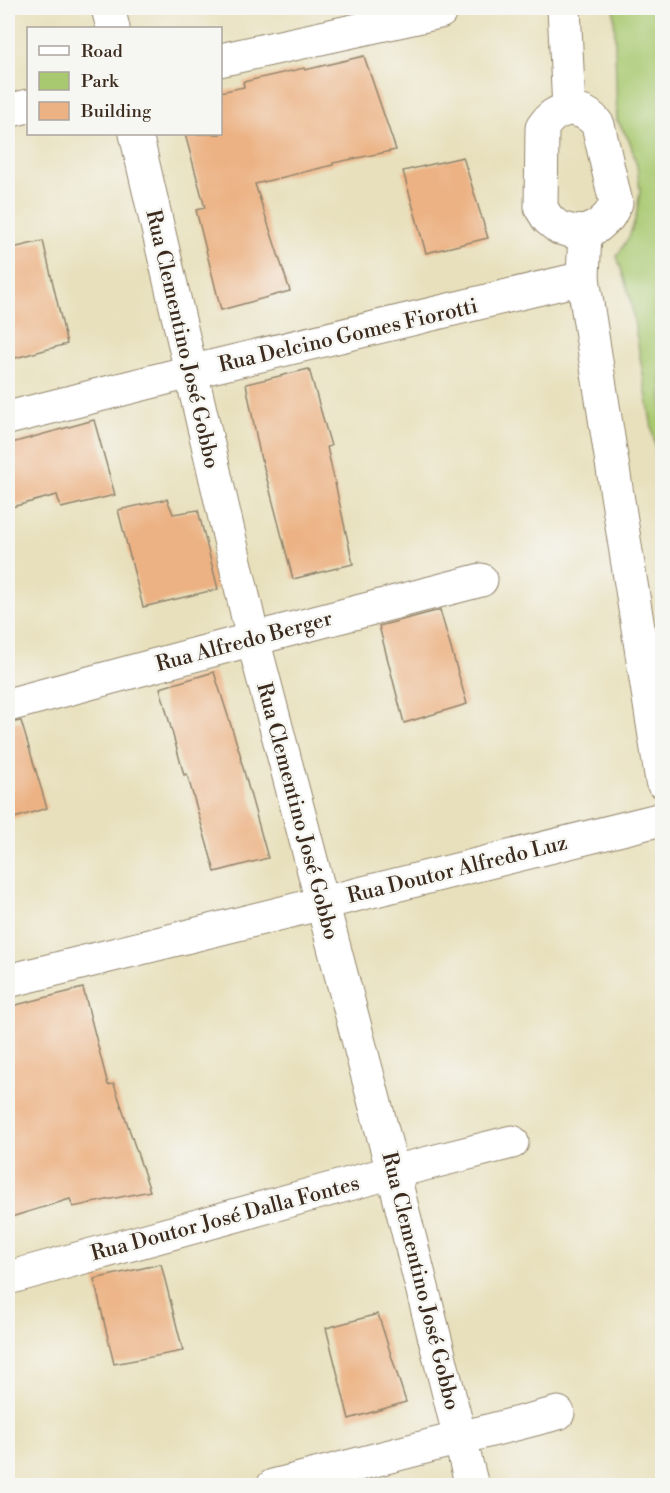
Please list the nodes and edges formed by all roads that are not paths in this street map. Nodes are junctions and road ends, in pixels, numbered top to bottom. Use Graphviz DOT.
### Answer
graph roads {
  1 [pos="108,8"];
  2 [pos="564,8"];
  3 [pos="440,12"];
  4 [pos="113,27"];
  5 [pos="222,60"];
  6 [pos="27,106"];
  7 [pos="570,109"];
  8 [pos="8,111"];
  9 [pos="136,135"];
  10 [pos="585,232"];
  11 [pos="583,278"];
  12 [pos="190,372"];
  13 [pos="8,418"];
  14 [pos="481,580"];
  15 [pos="253,639"];
  16 [pos="8,705"];
  17 [pos="663,781"];
  18 [pos="663,819"];
  19 [pos="323,903"];
  20 [pos="8,981"];
  21 [pos="512,1142"];
  22 [pos="393,1172"];
  23 [pos="8,1278"];
  24 [pos="558,1413"];
  25 [pos="460,1437"];
  26 [pos="273,1485"];
  27 [pos="472,1485"];
  1 -- 4 [label="street"];
  2 -- 7 [label="street"];
  3 -- 5 [label="street"];
  6 -- 8 [label="street"];
  7 -- 10 [label="street"];
  7 -- 10 [label="street"];
  9 -- 12 [label="street, Rua Clementino José Gobbo"];
  10 -- 11 [label="street"];
  11 -- 12 [label="street, Rua Delcino Gomes Fiorotti"];
  11 -- 17 [label="street"];
  12 -- 13 [label="street, Rua Delcino Gomes Fiorotti"];
  12 -- 15 [label="street, Rua Clementino José Gobbo"];
  14 -- 15 [label="street, Rua Alfredo Berger"];
  15 -- 16 [label="street, Rua Alfredo Berger"];
  15 -- 19 [label="street, Rua Clementino José Gobbo"];
  18 -- 19 [label="street, Rua Doutor Alfredo Luz"];
  19 -- 20 [label="street, Rua Doutor Alfredo Luz"];
  19 -- 22 [label="street, Rua Clementino José Gobbo"];
  21 -- 22 [label="street, Rua Doutor José Dalla Fontes"];
  22 -- 23 [label="street, Rua Doutor José Dalla Fontes"];
  22 -- 25 [label="street, Rua Clementino José Gobbo"];
  24 -- 25 [label="street"];
  25 -- 26 [label="street"];
  25 -- 27 [label="street, Rua Clementino José Gobbo"];
}
